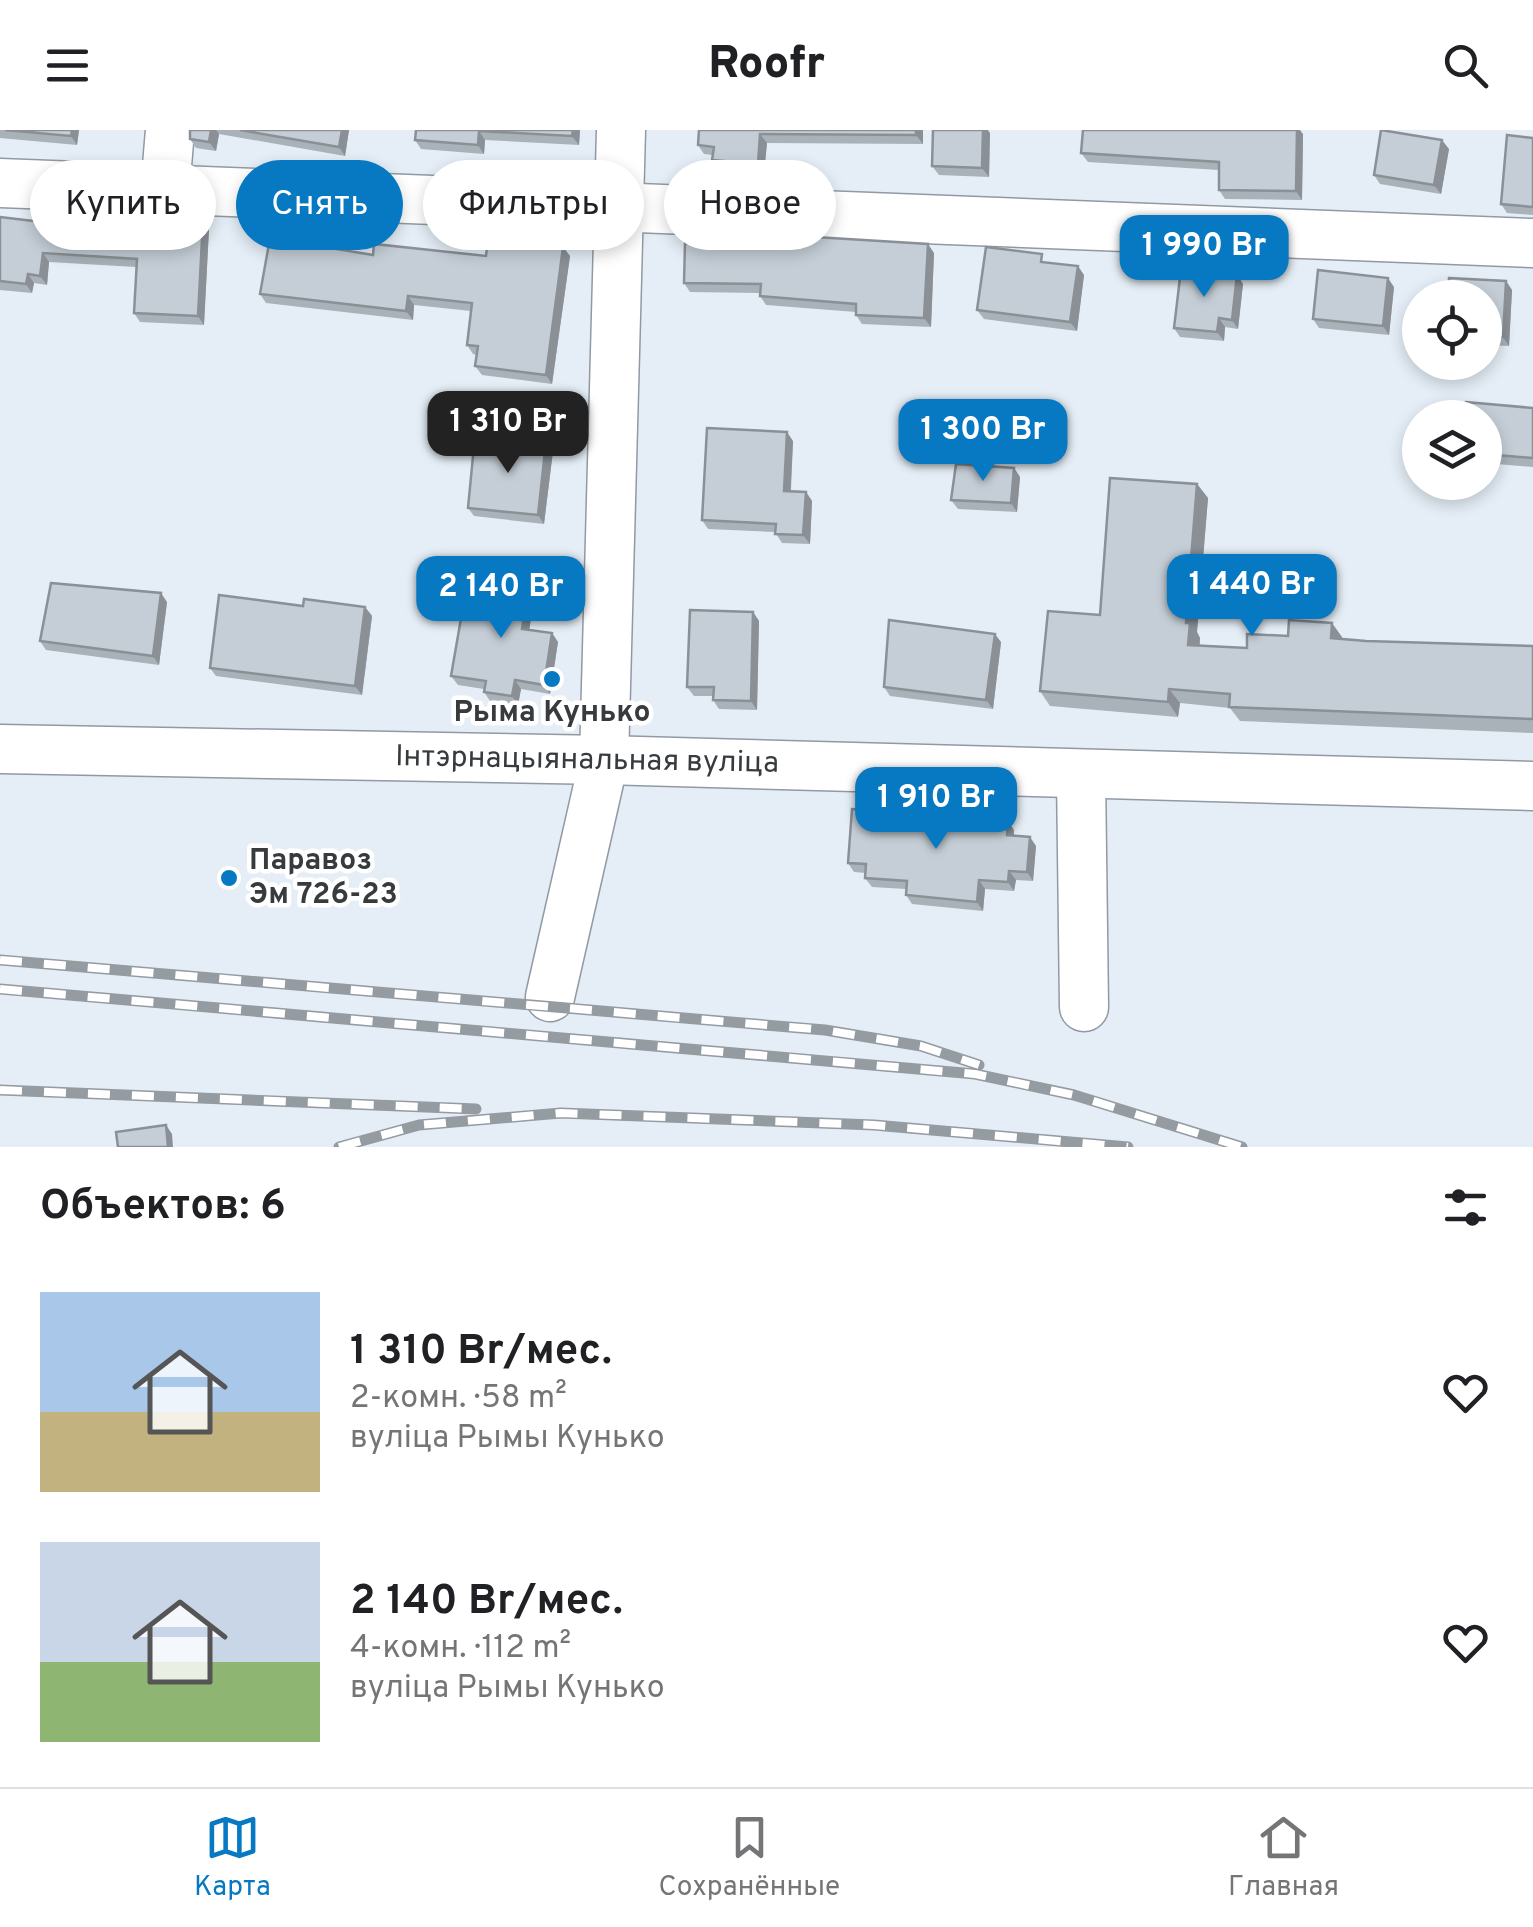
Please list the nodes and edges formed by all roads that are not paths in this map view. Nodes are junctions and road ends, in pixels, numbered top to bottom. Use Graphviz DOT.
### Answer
graph roads {
  1 [pos="170,130"];
  2 [pos="621,130"];
  3 [pos="168,160"];
  4 [pos="620,160"];
  5 [pos="0,183"];
  6 [pos="30,184"];
  7 [pos="216,192"];
  8 [pos="423,201"];
  9 [pos="644,211"];
  10 [pos="1533,243"];
  11 [pos="616,250"];
  12 [pos="0,750"];
  13 [pos="604,760"];
  14 [pos="1081,775"];
  15 [pos="1533,786"];
  16 [pos="550,997"];
  17 [pos="1084,1006"];
  1 -- 3 [label="street"];
  2 -- 4 [label="street"];
  5 -- 6 [label="street"];
  7 -- 8 [label="street"];
  9 -- 10 [label="street"];
  11 -- 13 [label="street"];
  12 -- 13 [label="street, Інтэрнацыянальная вуліца"];
  13 -- 14 [label="street, Інтэрнацыянальная вуліца"];
  13 -- 16 [label="street"];
  14 -- 15 [label="street, Інтэрнацыянальная вуліца"];
  14 -- 17 [label="street"];
}
